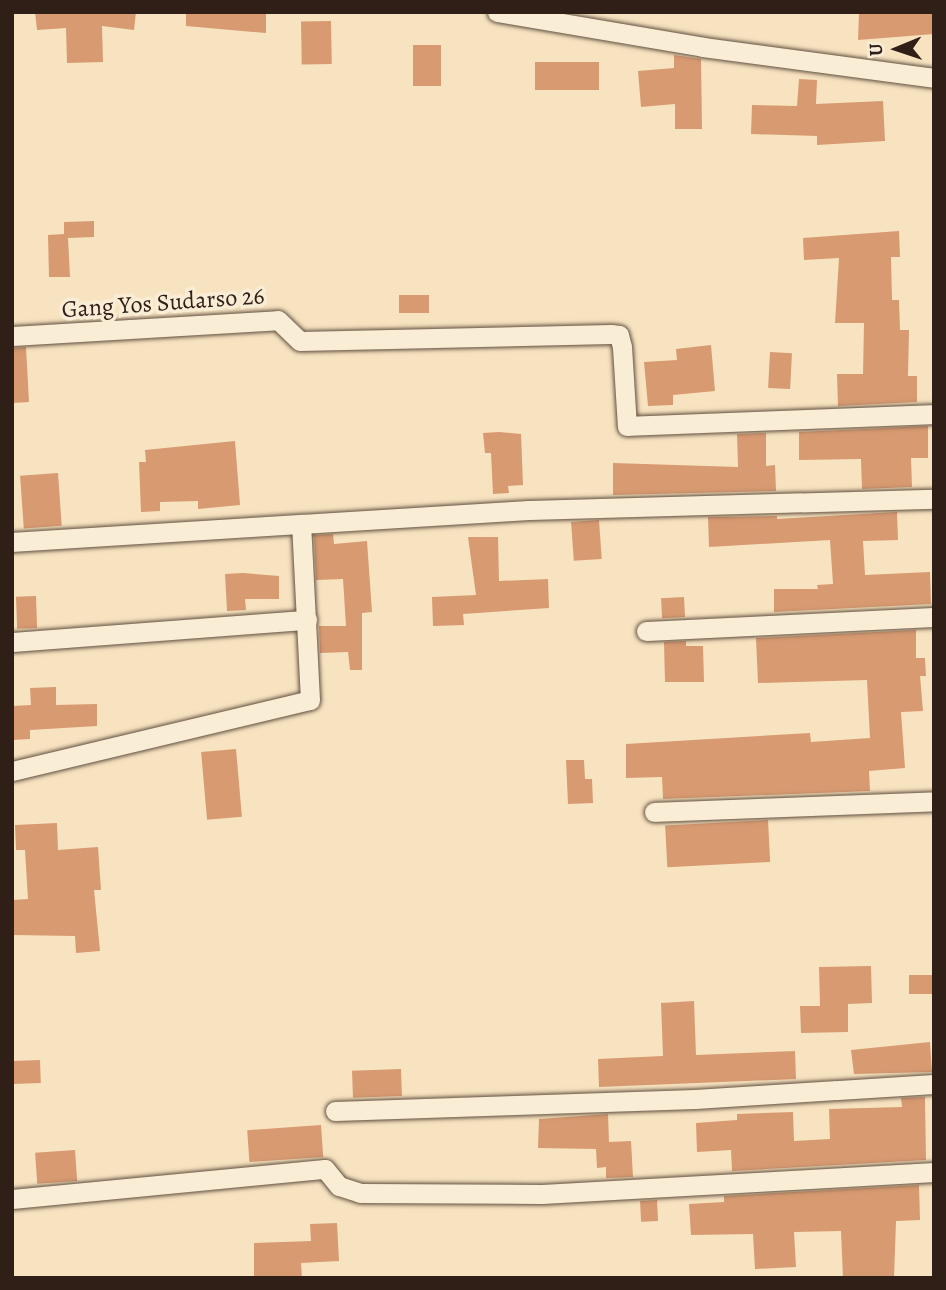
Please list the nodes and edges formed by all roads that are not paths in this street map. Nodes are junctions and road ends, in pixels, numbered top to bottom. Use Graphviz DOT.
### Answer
graph roads {
  1 [pos="497,12"];
  2 [pos="934,78"];
  3 [pos="12,337"];
  4 [pos="934,414"];
  5 [pos="934,499"];
  6 [pos="301,524"];
  7 [pos="12,542"];
  8 [pos="934,617"];
  9 [pos="307,620"];
  10 [pos="646,631"];
  11 [pos="12,642"];
  12 [pos="12,771"];
  13 [pos="934,801"];
  14 [pos="654,812"];
  15 [pos="934,1084"];
  16 [pos="335,1111"];
  17 [pos="934,1172"];
  18 [pos="12,1199"];
  1 -- 2 [label="street"];
  3 -- 4 [label="street, Gang Yos Sudarso 26"];
  5 -- 6 [label="street"];
  6 -- 7 [label="street"];
  6 -- 9 [label="street"];
  8 -- 10 [label="street"];
  9 -- 11 [label="street"];
  9 -- 12 [label="street"];
  13 -- 14 [label="street"];
  15 -- 16 [label="street"];
  17 -- 18 [label="street"];
}
